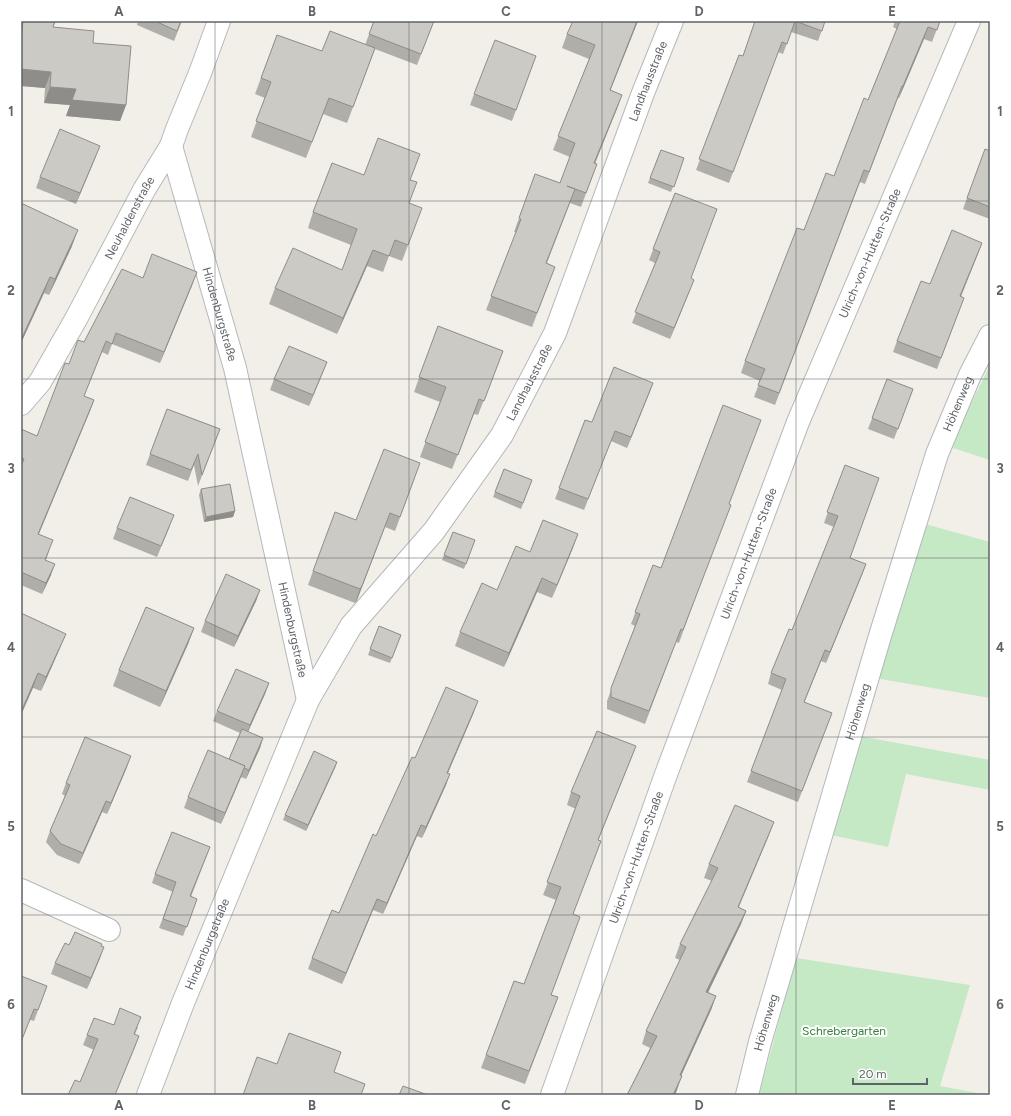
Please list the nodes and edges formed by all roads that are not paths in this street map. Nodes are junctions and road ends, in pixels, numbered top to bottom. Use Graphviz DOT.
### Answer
graph roads {
  1 [pos="218,21"];
  2 [pos="672,21"];
  3 [pos="969,21"];
  4 [pos="171,146"];
  5 [pos="990,336"];
  6 [pos="21,404"];
  7 [pos="308,700"];
  8 [pos="21,890"];
  9 [pos="109,930"];
  10 [pos="153,1091"];
  11 [pos="552,1095"];
  12 [pos="747,1095"];
  1 -- 4 [label="street, Neuhaldenstraße"];
  2 -- 7 [label="street, Landhausstraße"];
  3 -- 11 [label="street, Ulrich-von-Hutten-Straße"];
  4 -- 6 [label="street, Neuhaldenstraße"];
  4 -- 7 [label="street, Hindenburgstraße"];
  5 -- 12 [label="street, Höhenweg"];
  7 -- 10 [label="street, Hindenburgstraße"];
  8 -- 9 [label="street"];
}
